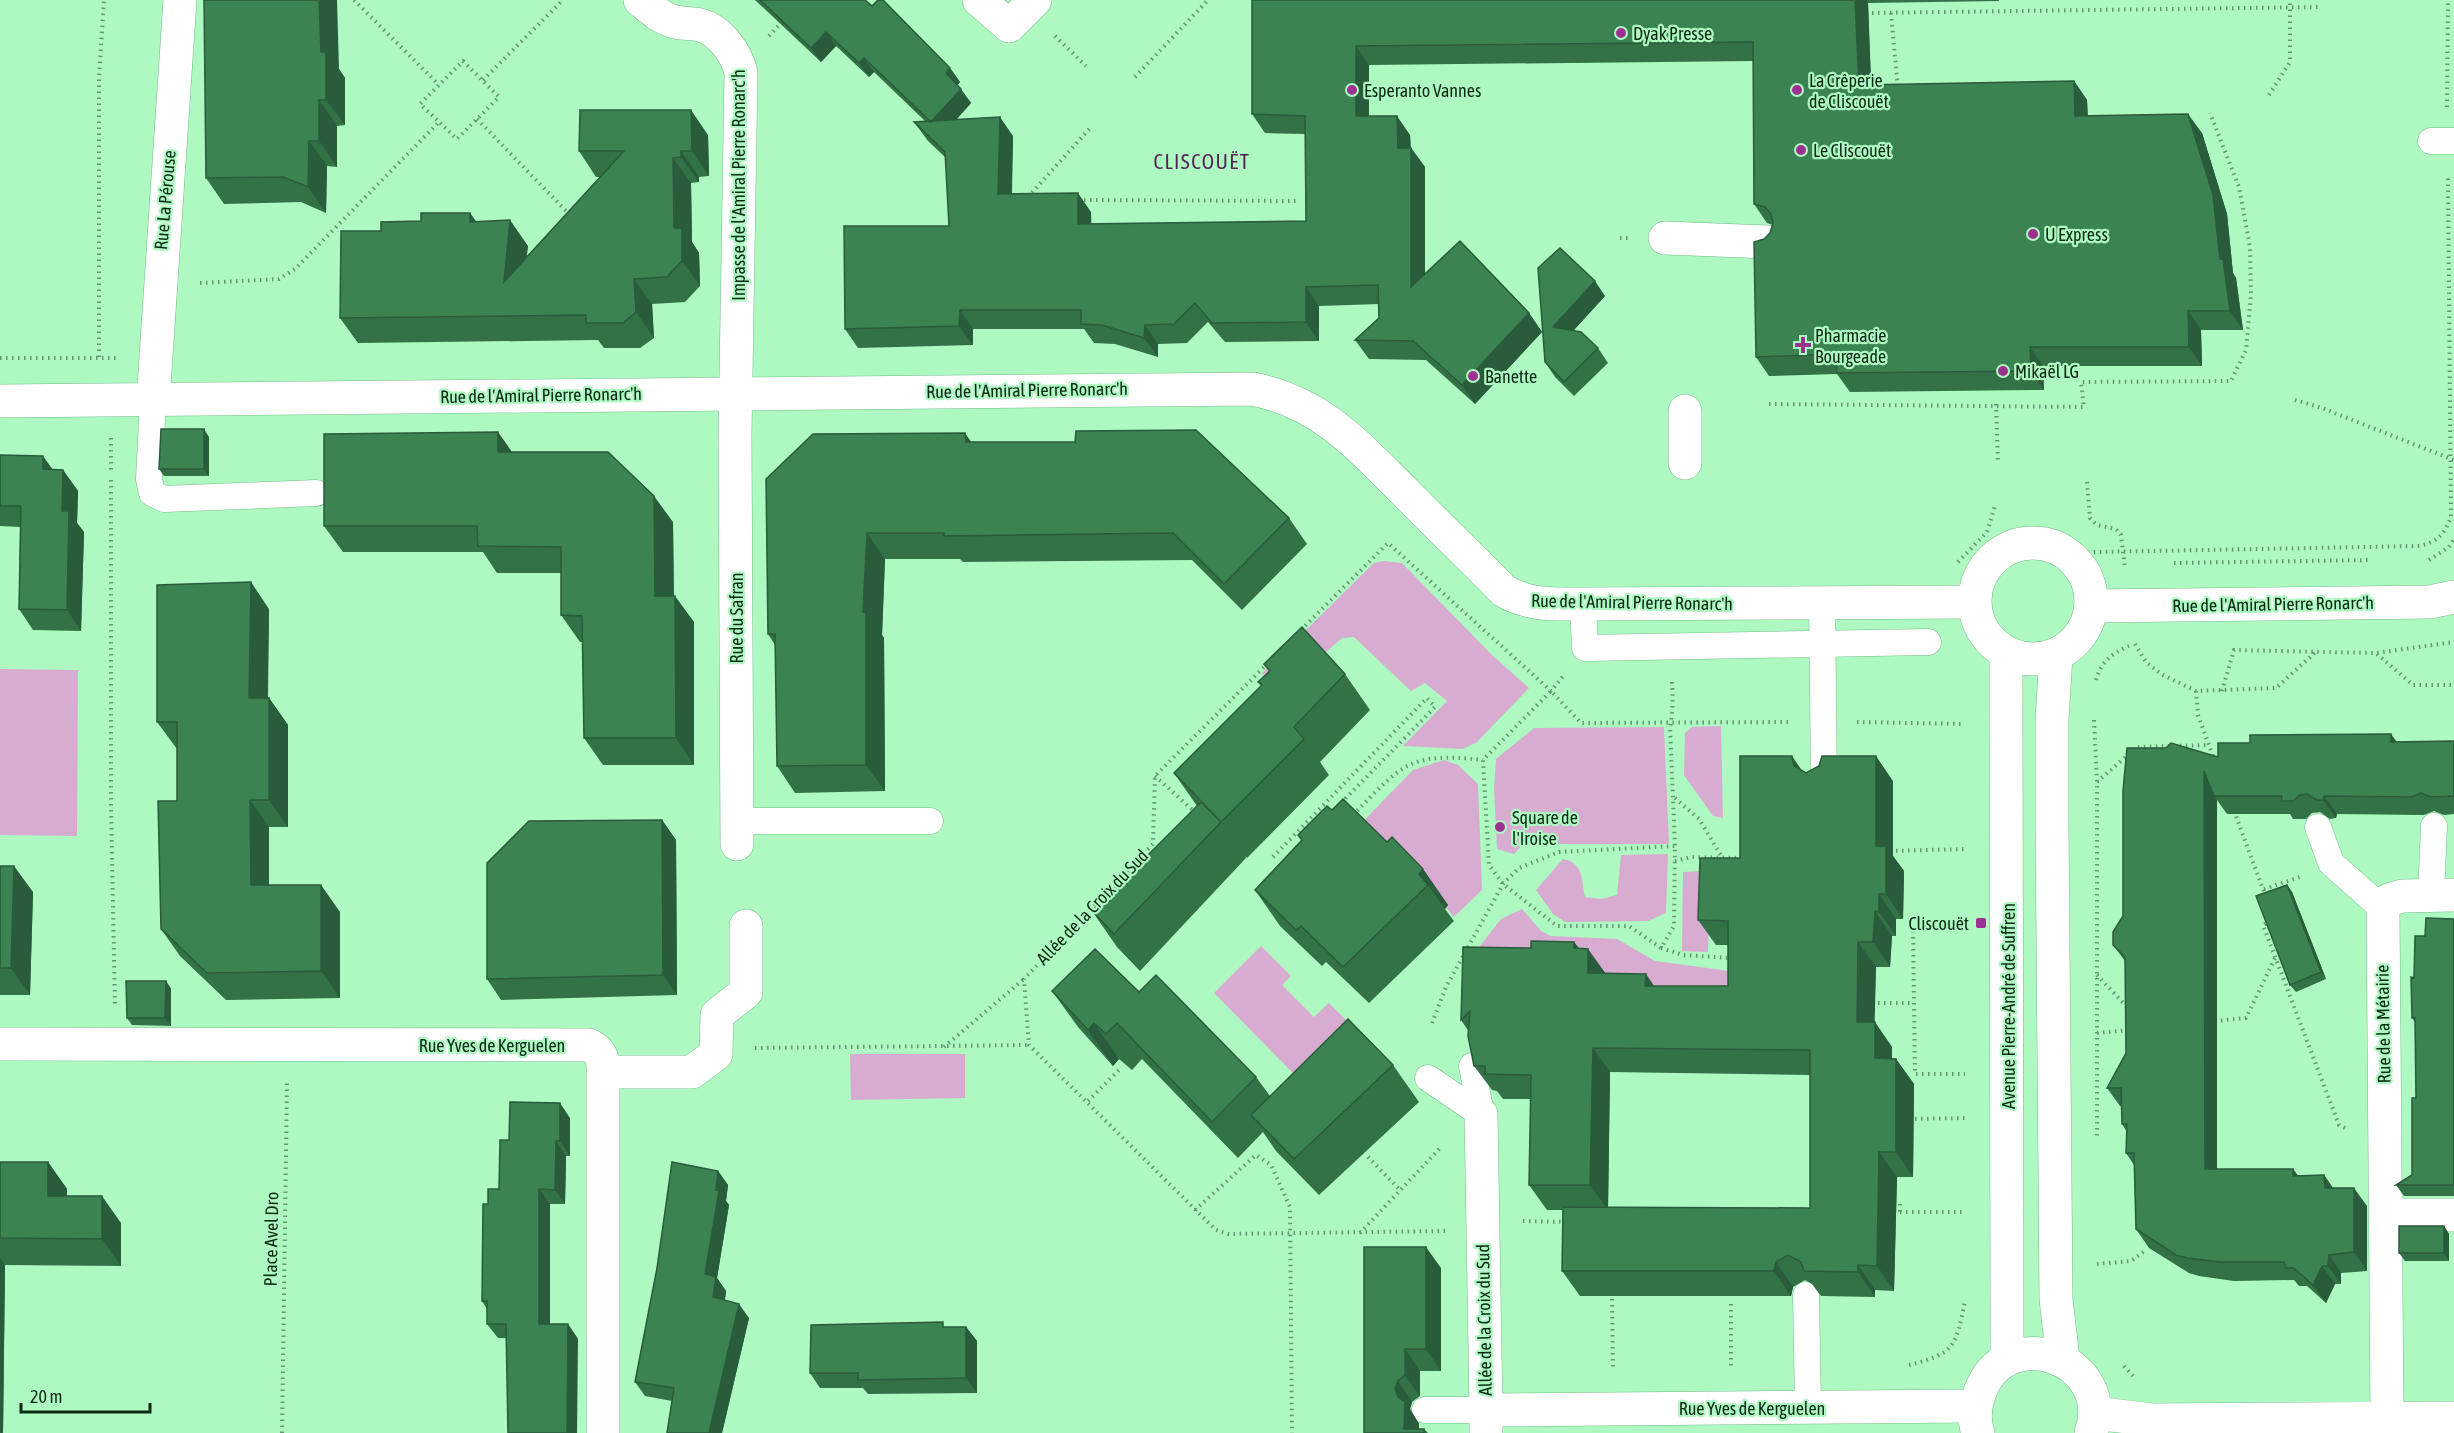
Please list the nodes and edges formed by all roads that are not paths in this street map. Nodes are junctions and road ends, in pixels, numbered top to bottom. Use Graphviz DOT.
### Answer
graph roads {
  1 [pos="180,0"];
  2 [pos="640,0"];
  3 [pos="980,0"];
  4 [pos="1035,0"];
  5 [pos="1665,238"];
  6 [pos="1768,242"];
  7 [pos="737,393"];
  8 [pos="0,401"];
  9 [pos="153,401"];
  10 [pos="1685,411"];
  11 [pos="1685,463"];
  12 [pos="316,493"];
  13 [pos="2454,597"];
  14 [pos="1974,602"];
  15 [pos="1822,603"];
  16 [pos="1583,604"];
  17 [pos="2092,606"];
  18 [pos="1928,642"];
  19 [pos="1822,643"];
  20 [pos="2006,653"];
  21 [pos="2056,655"];
  22 [pos="1824,783"];
  23 [pos="930,821"];
  24 [pos="2434,826"];
  25 [pos="2318,827"];
  26 [pos="737,832"];
  27 [pos="2442,895"];
  28 [pos="2383,909"];
  29 [pos="746,926"];
  30 [pos="0,1044"];
  31 [pos="1472,1066"];
  32 [pos="603,1072"];
  33 [pos="1428,1078"];
  34 [pos="1481,1114"];
  35 [pos="2386,1215"];
  36 [pos="2454,1215"];
  37 [pos="1806,1295"];
  38 [pos="2007,1360"];
  39 [pos="2063,1360"];
  40 [pos="1808,1407"];
  41 [pos="1425,1410"];
  42 [pos="2387,1418"];
  43 [pos="2454,1418"];
  44 [pos="1976,1420"];
  45 [pos="1529,1421"];
  46 [pos="1486,1422"];
  47 [pos="2093,1423"];
  48 [pos="2339,1426"];
  49 [pos="603,1433"];
  1 -- 9 [label="street, Rue La Pérouse"];
  2 -- 7 [label="street, Impasse de l'Amiral Pierre Ronarc'h"];
  3 -- 4 [label="street"];
  5 -- 6 [label="street"];
  7 -- 9 [label="street, Rue de l'Amiral Pierre Ronarc'h"];
  7 -- 16 [label="street, Rue de l'Amiral Pierre Ronarc'h"];
  7 -- 26 [label="street, Rue du Safran"];
  8 -- 9 [label="street, Rue de l'Amiral Pierre Ronarc'h"];
  9 -- 12 [label="lane"];
  10 -- 11 [label="street"];
  13 -- 17 [label="street, Rue de l'Amiral Pierre Ronarc'h"];
  14 -- 15 [label="street, Rue de l'Amiral Pierre Ronarc'h"];
  14 -- 17 [label="street"];
  14 -- 20 [label="street"];
  15 -- 16 [label="street, Rue de l'Amiral Pierre Ronarc'h"];
  15 -- 19 [label="lane"];
  16 -- 19 [label="lane"];
  17 -- 21 [label="street"];
  18 -- 19 [label="lane"];
  19 -- 22 [label="lane"];
  20 -- 21 [label="street"];
  20 -- 38 [label="street, Avenue Pierre-André de Suffren"];
  21 -- 39 [label="street"];
  23 -- 26 [label="lane"];
  24 -- 27 [label="lane"];
  25 -- 28 [label="lane"];
  27 -- 28 [label="street"];
  28 -- 35 [label="street, Rue de la Métairie"];
  29 -- 32 [label="street"];
  30 -- 32 [label="street, Rue Yves de Kerguelen"];
  31 -- 34 [label="lane"];
  32 -- 49 [label="street, Rue Yves de Kerguelen"];
  33 -- 34 [label="lane"];
  34 -- 46 [label="street, Allée de la Croix du Sud"];
  35 -- 36 [label="street"];
  35 -- 42 [label="street, Rue de la Métairie"];
  37 -- 40 [label="lane"];
  38 -- 39 [label="street"];
  38 -- 44 [label="street"];
  39 -- 47 [label="street"];
  40 -- 44 [label="street, Rue Yves de Kerguelen"];
  40 -- 45 [label="street, Rue Yves de Kerguelen"];
  41 -- 46 [label="lane"];
  42 -- 43 [label="street"];
  42 -- 48 [label="street"];
  45 -- 46 [label="street, Rue Yves de Kerguelen"];
  47 -- 48 [label="street"];
}
